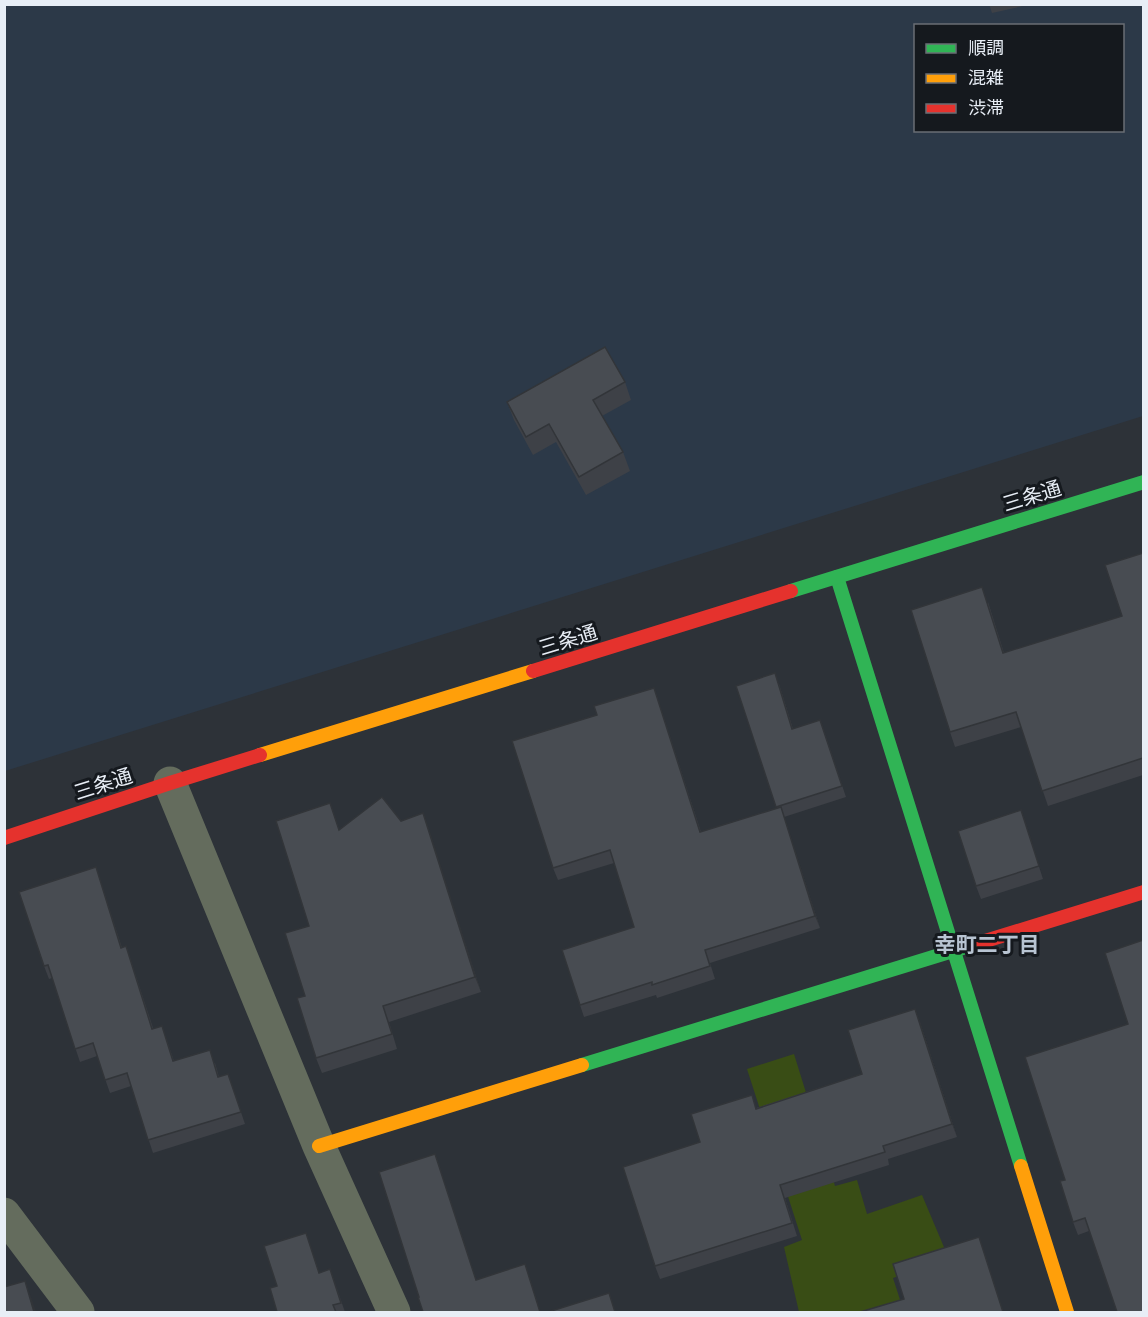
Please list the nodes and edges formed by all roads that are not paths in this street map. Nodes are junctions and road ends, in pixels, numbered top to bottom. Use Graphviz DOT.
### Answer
graph roads {
  1 [pos="1143,482"];
  2 [pos="837,577"];
  3 [pos="170,783"];
  4 [pos="4,838"];
  5 [pos="1143,892"];
  6 [pos="954,950"];
  7 [pos="320,1146"];
  8 [pos="4,1214"];
  9 [pos="18,1255"];
  10 [pos="78,1312"];
  11 [pos="394,1312"];
  12 [pos="1067,1312"];
  1 -- 2 [label="street, 三条通"];
  2 -- 3 [label="street, 三条通"];
  2 -- 6 [label="street"];
  3 -- 4 [label="street, 三条通"];
  3 -- 7 [label="street"];
  5 -- 6 [label="street"];
  6 -- 7 [label="street"];
  6 -- 12 [label="street"];
  7 -- 11 [label="street"];
  8 -- 9 [label="street"];
  9 -- 10 [label="street"];
}
